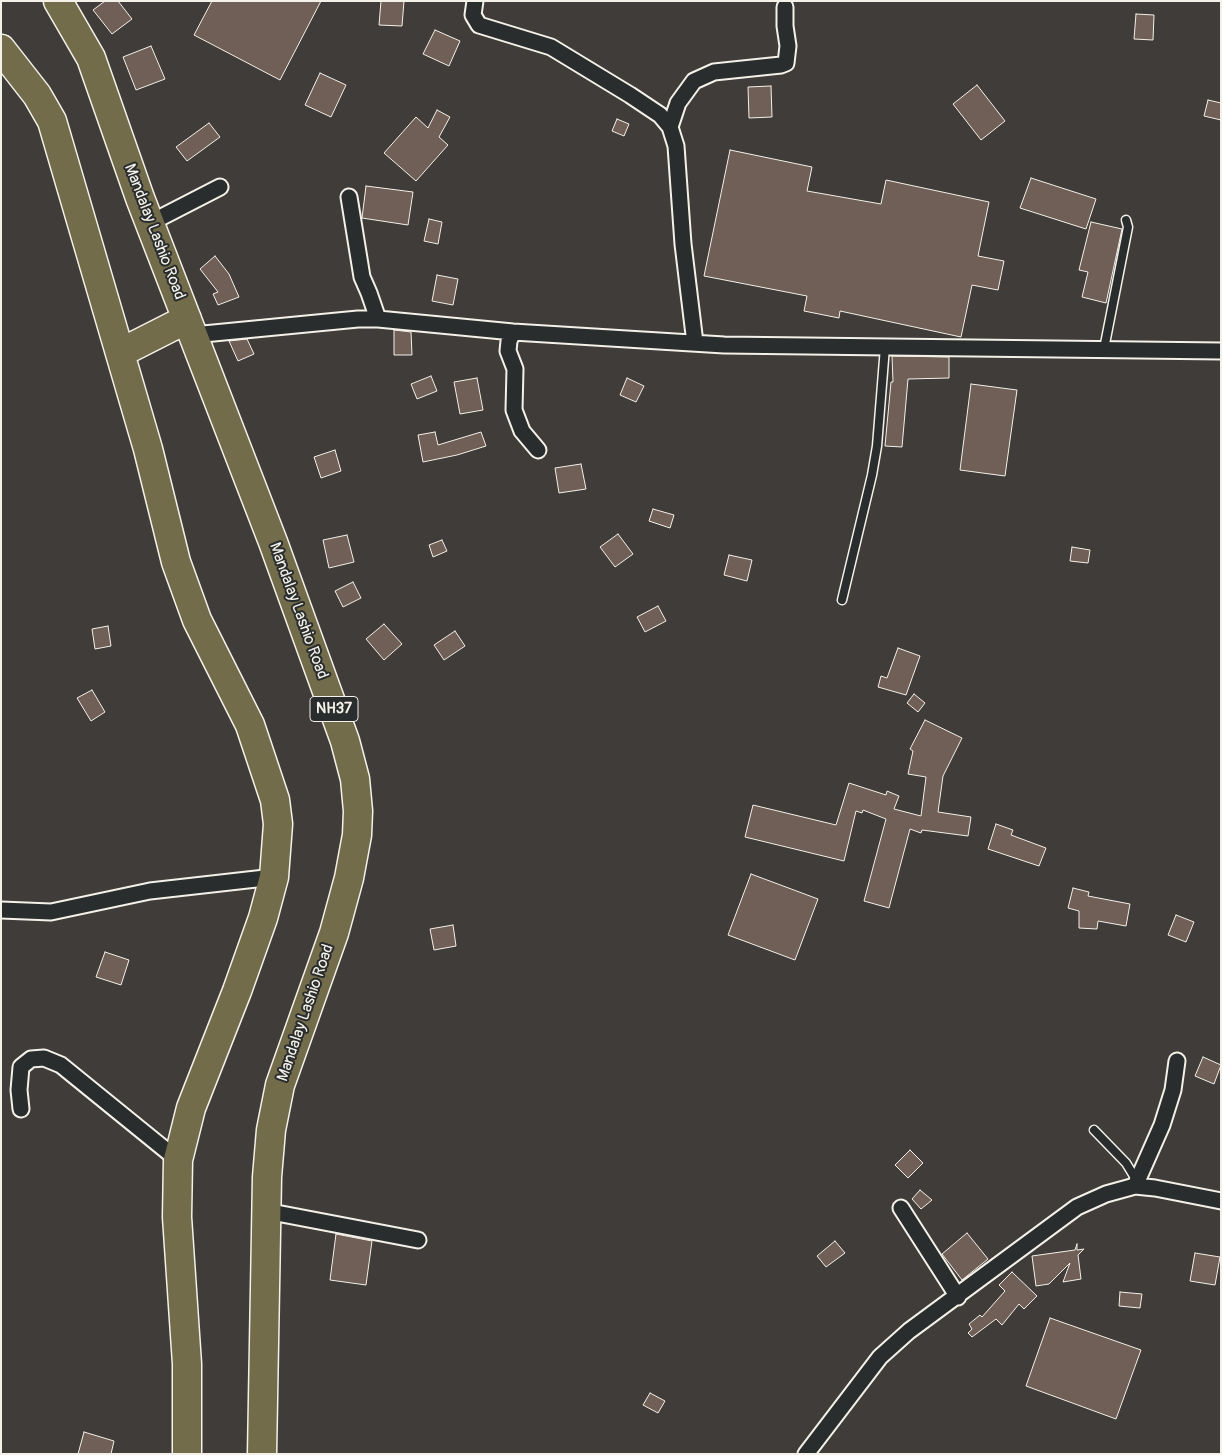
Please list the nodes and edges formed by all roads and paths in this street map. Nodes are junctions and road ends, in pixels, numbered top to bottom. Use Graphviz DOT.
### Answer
graph roads {
  1 [pos="58,1"];
  2 [pos="475,1"];
  3 [pos="785,6"];
  4 [pos="1,49"];
  5 [pos="670,127"];
  6 [pos="220,187"];
  7 [pos="348,197"];
  8 [pos="1126,220"];
  9 [pos="150,223"];
  10 [pos="378,319"];
  11 [pos="190,327"];
  12 [pos="513,332"];
  13 [pos="695,343"];
  14 [pos="885,347"];
  15 [pos="1104,349"];
  16 [pos="1221,351"];
  17 [pos="120,353"];
  18 [pos="538,450"];
  19 [pos="842,600"];
  20 [pos="274,877"];
  21 [pos="1,910"];
  22 [pos="1177,1061"];
  23 [pos="21,1109"];
  24 [pos="1094,1130"];
  25 [pos="178,1160"];
  26 [pos="1136,1184"];
  27 [pos="1221,1201"];
  28 [pos="902,1208"];
  29 [pos="266,1211"];
  30 [pos="418,1240"];
  31 [pos="958,1296"];
  32 [pos="187,1454"];
  33 [pos="262,1454"];
  34 [pos="806,1454"];
  1 -- 9 [label="highway, Mandalay Lashio Road / NH37"];
  2 -- 5 [label="street"];
  3 -- 5 [label="street"];
  4 -- 17 [label="highway"];
  5 -- 13 [label="street"];
  6 -- 9 [label="street"];
  7 -- 10 [label="street"];
  8 -- 15 [label="lane"];
  9 -- 11 [label="highway, Mandalay Lashio Road / NH37"];
  10 -- 11 [label="street"];
  10 -- 12 [label="street"];
  11 -- 17 [label="highway"];
  11 -- 29 [label="highway, Mandalay Lashio Road / NH37"];
  12 -- 13 [label="street"];
  12 -- 18 [label="street"];
  13 -- 14 [label="street"];
  14 -- 15 [label="street"];
  14 -- 19 [label="lane"];
  15 -- 16 [label="street"];
  17 -- 20 [label="highway"];
  20 -- 21 [label="street"];
  20 -- 25 [label="highway"];
  22 -- 26 [label="street"];
  23 -- 25 [label="street"];
  24 -- 26 [label="lane"];
  25 -- 32 [label="highway"];
  26 -- 27 [label="street"];
  26 -- 31 [label="street"];
  28 -- 31 [label="street"];
  29 -- 30 [label="street"];
  29 -- 33 [label="highway, Mandalay Lashio Road / NH37"];
  31 -- 34 [label="street"];
}
